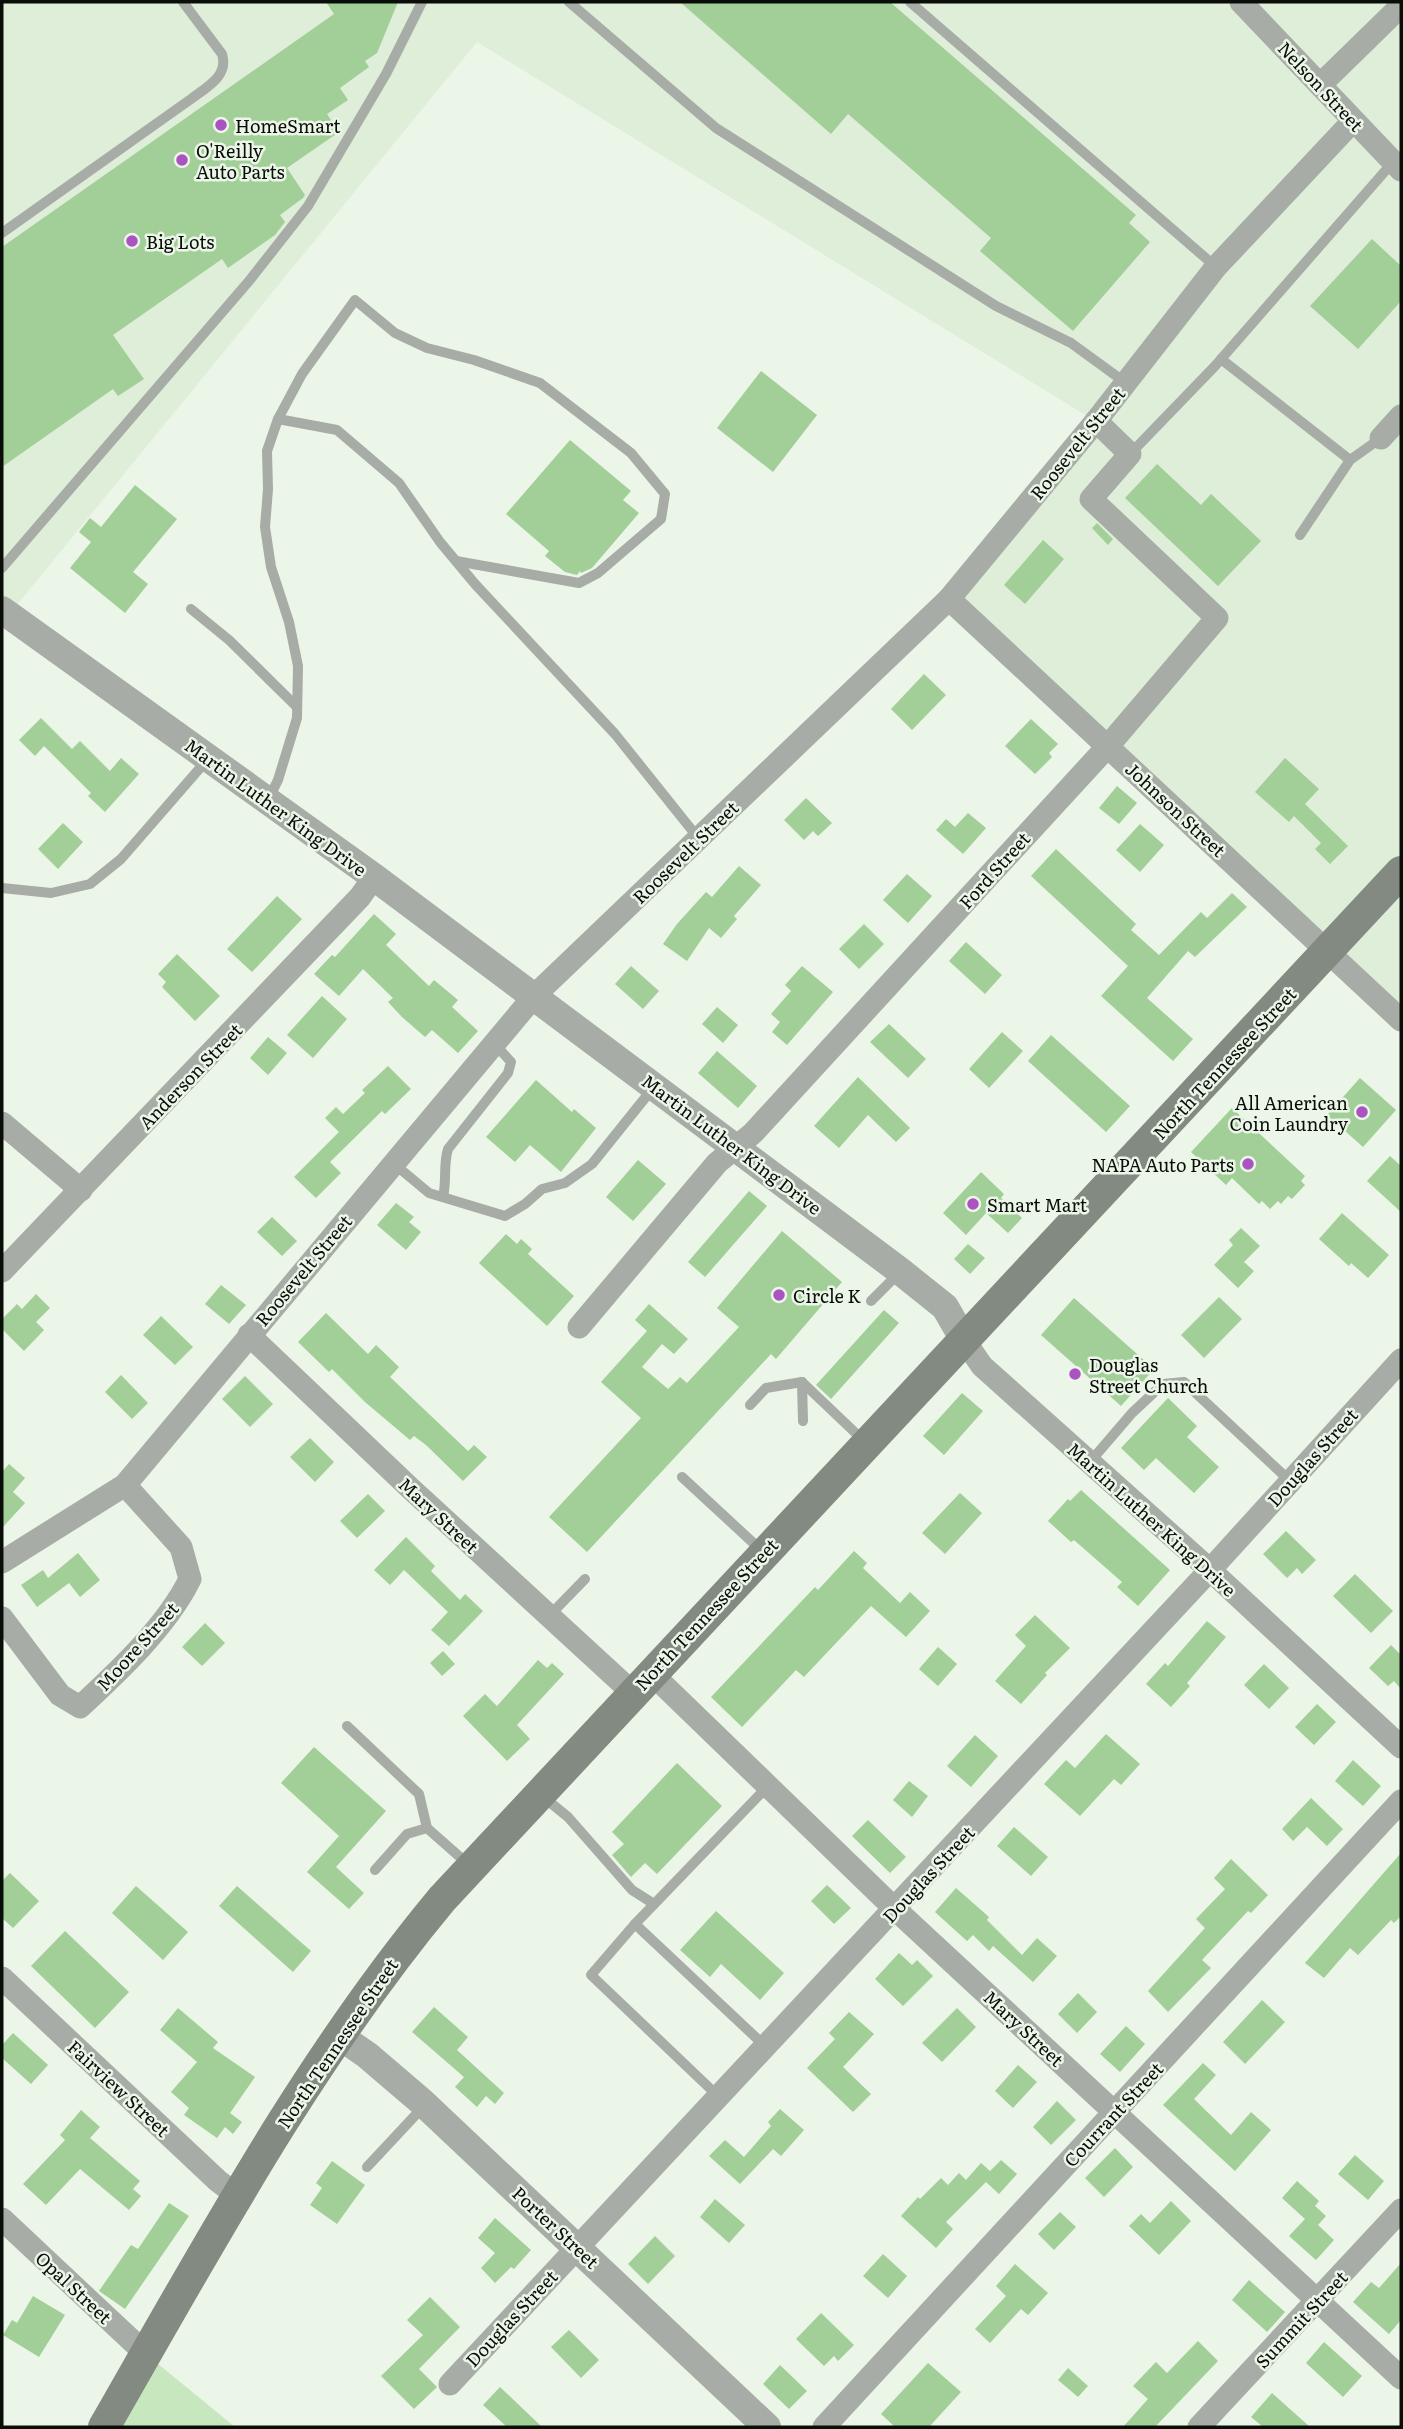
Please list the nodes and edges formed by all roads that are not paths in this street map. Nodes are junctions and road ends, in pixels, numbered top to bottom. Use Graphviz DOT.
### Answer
graph roads {
  1 [pos="183,2"];
  2 [pos="422,2"];
  3 [pos="569,2"];
  4 [pos="910,2"];
  5 [pos="1241,2"];
  6 [pos="1401,6"];
  7 [pos="1320,85"];
  8 [pos="1353,121"];
  9 [pos="1397,166"];
  10 [pos="2,233"];
  11 [pos="1216,267"];
  12 [pos="1221,359"];
  13 [pos="1126,383"];
  14 [pos="1401,416"];
  15 [pos="278,419"];
  16 [pos="1096,421"];
  17 [pos="1381,438"];
  18 [pos="1130,454"];
  19 [pos="1350,460"];
  20 [pos="1300,535"];
  21 [pos="456,561"];
  22 [pos="2,568"];
  23 [pos="949,599"];
  24 [pos="191,609"];
  25 [pos="2,610"];
  26 [pos="297,707"];
  27 [pos="1108,746"];
  28 [pos="209,758"];
  29 [pos="268,800"];
  30 [pos="699,839"];
  31 [pos="1401,872"];
  32 [pos="374,877"];
  33 [pos="2,888"];
  34 [pos="1328,951"];
  35 [pos="535,995"];
  36 [pos="1401,1020"];
  37 [pos="495,1043"];
  38 [pos="655,1086"];
  39 [pos="2,1123"];
  40 [pos="736,1147"];
  41 [pos="393,1163"];
  42 [pos="81,1190"];
  43 [pos="443,1197"];
  44 [pos="2,1271"];
  45 [pos="900,1271"];
  46 [pos="872,1301"];
  47 [pos="579,1327"];
  48 [pos="248,1335"];
  49 [pos="964,1340"];
  50 [pos="1401,1360"];
  51 [pos="802,1382"];
  52 [pos="750,1405"];
  53 [pos="803,1421"];
  54 [pos="867,1443"];
  55 [pos="1090,1462"];
  56 [pos="682,1477"];
  57 [pos="1290,1481"];
  58 [pos="125,1485"];
  59 [pos="764,1553"];
  60 [pos="2,1562"];
  61 [pos="1210,1570"];
  62 [pos="585,1579"];
  63 [pos="549,1616"];
  64 [pos="2,1618"];
  65 [pos="642,1683"];
  66 [pos="346,1726"];
  67 [pos="1401,1747"];
  68 [pos="768,1786"];
  69 [pos="539,1793"];
  70 [pos="1401,1801"];
  71 [pos="427,1828"];
  72 [pos="471,1866"];
  73 [pos="375,1870"];
  74 [pos="654,1904"];
  75 [pos="895,1909"];
  76 [pos="635,1924"];
  77 [pos="2,1978"];
  78 [pos="338,2035"];
  79 [pos="766,2047"];
  80 [pos="719,2097"];
  81 [pos="425,2105"];
  82 [pos="1115,2112"];
  83 [pos="367,2167"];
  84 [pos="237,2196"];
  85 [pos="1401,2210"];
  86 [pos="2,2219"];
  87 [pos="577,2247"];
  88 [pos="1319,2301"];
  89 [pos="146,2354"];
  90 [pos="1401,2378"];
  91 [pos="450,2385"];
  92 [pos="104,2427"];
  93 [pos="767,2427"];
  94 [pos="824,2427"];
  95 [pos="1199,2427"];
  1 -- 10 [label="lane"];
  2 -- 22 [label="lane"];
  3 -- 13 [label="lane"];
  4 -- 11 [label="lane"];
  5 -- 7 [label="street, Nelson Street"];
  6 -- 7 [label="street"];
  7 -- 8 [label="street, Nelson Street"];
  8 -- 9 [label="street, Nelson Street"];
  8 -- 11 [label="street, Roosevelt Street"];
  9 -- 12 [label="lane"];
  11 -- 13 [label="street, Roosevelt Street"];
  12 -- 18 [label="lane"];
  12 -- 19 [label="lane"];
  13 -- 16 [label="street, Roosevelt Street"];
  14 -- 17 [label="street"];
  15 -- 21 [label="lane"];
  15 -- 21 [label="lane"];
  15 -- 26 [label="lane"];
  16 -- 18 [label="street"];
  16 -- 23 [label="street, Roosevelt Street"];
  17 -- 19 [label="lane"];
  18 -- 27 [label="street, Ford Street"];
  19 -- 20 [label="lane"];
  21 -- 30 [label="lane"];
  23 -- 27 [label="street, Johnson Street"];
  23 -- 30 [label="street, Roosevelt Street"];
  24 -- 26 [label="lane"];
  25 -- 28 [label="street, Martin Luther King Drive"];
  26 -- 29 [label="lane"];
  27 -- 34 [label="street, Johnson Street"];
  27 -- 40 [label="street, Ford Street"];
  28 -- 29 [label="street, Martin Luther King Drive"];
  28 -- 33 [label="lane"];
  29 -- 32 [label="street, Martin Luther King Drive"];
  30 -- 35 [label="street, Roosevelt Street"];
  31 -- 34 [label="main road, North Tennessee Street"];
  32 -- 35 [label="street, Martin Luther King Drive"];
  32 -- 42 [label="street, Anderson Street"];
  34 -- 36 [label="street, Johnson Street"];
  34 -- 49 [label="main road, North Tennessee Street"];
  35 -- 37 [label="street, Roosevelt Street"];
  35 -- 38 [label="street, Martin Luther King Drive"];
  37 -- 41 [label="street, Roosevelt Street"];
  37 -- 43 [label="lane"];
  38 -- 40 [label="street, Martin Luther King Drive"];
  38 -- 43 [label="lane"];
  39 -- 42 [label="street"];
  40 -- 45 [label="street, Martin Luther King Drive"];
  40 -- 47 [label="street, Ford Street"];
  41 -- 43 [label="lane"];
  41 -- 48 [label="street, Roosevelt Street"];
  42 -- 44 [label="street, Anderson Street"];
  45 -- 46 [label="lane"];
  45 -- 49 [label="street, Martin Luther King Drive"];
  48 -- 58 [label="street, Roosevelt Street"];
  48 -- 63 [label="street, Mary Street"];
  49 -- 54 [label="main road, North Tennessee Street"];
  49 -- 55 [label="street, Martin Luther King Drive"];
  50 -- 57 [label="street, Douglas Street"];
  51 -- 52 [label="lane"];
  51 -- 53 [label="lane"];
  51 -- 54 [label="lane"];
  54 -- 59 [label="main road, North Tennessee Street"];
  55 -- 57 [label="lane"];
  55 -- 61 [label="street, Martin Luther King Drive"];
  56 -- 59 [label="lane"];
  57 -- 61 [label="street, Douglas Street"];
  58 -- 60 [label="street, Roosevelt Street"];
  58 -- 64 [label="street, Moore Street"];
  59 -- 65 [label="main road, North Tennessee Street"];
  61 -- 67 [label="street, Martin Luther King Drive"];
  61 -- 75 [label="street, Douglas Street"];
  62 -- 63 [label="lane"];
  63 -- 65 [label="street, Mary Street"];
  65 -- 68 [label="street, Mary Street"];
  65 -- 69 [label="main road, North Tennessee Street"];
  66 -- 71 [label="lane"];
  68 -- 74 [label="lane"];
  68 -- 75 [label="street, Mary Street"];
  69 -- 72 [label="main road, North Tennessee Street"];
  69 -- 74 [label="lane"];
  70 -- 82 [label="street, Courrant Street"];
  71 -- 72 [label="lane"];
  71 -- 73 [label="lane"];
  72 -- 78 [label="main road, North Tennessee Street"];
  74 -- 76 [label="lane"];
  75 -- 79 [label="street, Douglas Street"];
  75 -- 82 [label="street, Mary Street"];
  76 -- 79 [label="lane"];
  76 -- 80 [label="lane"];
  77 -- 84 [label="street, Fairview Street"];
  78 -- 81 [label="street, Porter Street"];
  78 -- 84 [label="main road, North Tennessee Street"];
  79 -- 80 [label="street, Douglas Street"];
  80 -- 87 [label="street, Douglas Street"];
  81 -- 83 [label="lane"];
  81 -- 87 [label="street, Porter Street"];
  82 -- 88 [label="street, Mary Street"];
  82 -- 94 [label="street, Courrant Street"];
  84 -- 89 [label="main road, North Tennessee Street"];
  85 -- 88 [label="street, Summit Street"];
  86 -- 89 [label="street, Opal Street"];
  87 -- 91 [label="street, Douglas Street"];
  87 -- 93 [label="street, Porter Street"];
  88 -- 90 [label="street, Mary Street"];
  88 -- 95 [label="street, Summit Street"];
  89 -- 92 [label="main road, North Tennessee Street"];
}
